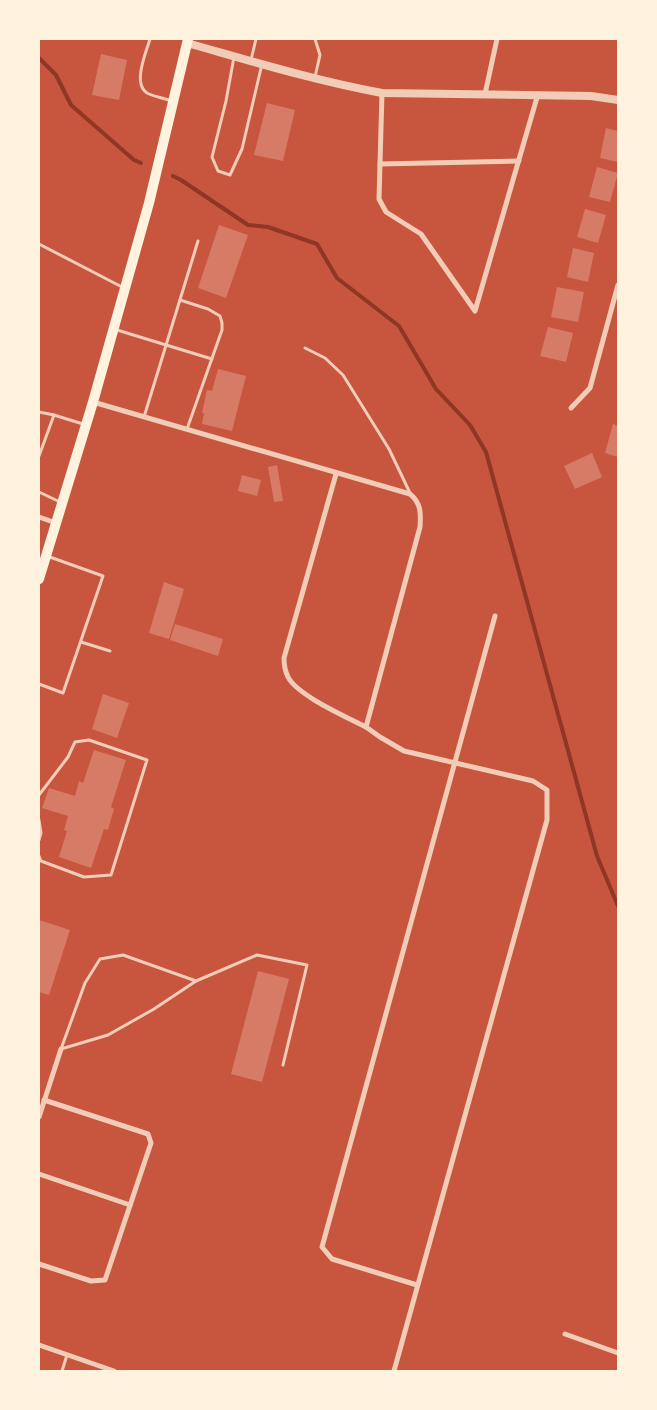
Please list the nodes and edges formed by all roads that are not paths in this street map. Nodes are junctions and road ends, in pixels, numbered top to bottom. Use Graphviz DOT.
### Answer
graph roads {
  1 [pos="149,39"];
  2 [pos="256,39"];
  3 [pos="315,39"];
  4 [pos="497,39"];
  5 [pos="188,41"];
  6 [pos="234,56"];
  7 [pos="251,61"];
  8 [pos="262,64"];
  9 [pos="315,78"];
  10 [pos="382,92"];
  11 [pos="485,94"];
  12 [pos="538,94"];
  13 [pos="618,100"];
  14 [pos="173,101"];
  15 [pos="518,160"];
  16 [pos="380,164"];
  17 [pos="198,241"];
  18 [pos="39,244"];
  19 [pos="618,285"];
  20 [pos="125,288"];
  21 [pos="180,300"];
  22 [pos="114,329"];
  23 [pos="166,345"];
  24 [pos="306,348"];
  25 [pos="212,359"];
  26 [pos="93,402"];
  27 [pos="571,408"];
  28 [pos="39,412"];
  29 [pos="54,415"];
  30 [pos="144,417"];
  31 [pos="86,425"];
  32 [pos="187,430"];
  33 [pos="39,456"];
  34 [pos="336,474"];
  35 [pos="39,492"];
  36 [pos="410,494"];
  37 [pos="63,503"];
  38 [pos="39,517"];
  39 [pos="57,523"];
  40 [pos="43,560"];
  41 [pos="39,579"];
  42 [pos="495,616"];
  43 [pos="81,642"];
  44 [pos="110,651"];
  45 [pos="39,684"];
  46 [pos="366,727"];
  47 [pos="456,763"];
  48 [pos="39,795"];
  49 [pos="39,820"];
  50 [pos="39,840"];
  51 [pos="39,856"];
  52 [pos="196,980"];
  53 [pos="61,1049"];
  54 [pos="283,1065"];
  55 [pos="44,1100"];
  56 [pos="39,1117"];
  57 [pos="39,1174"];
  58 [pos="130,1205"];
  59 [pos="39,1264"];
  60 [pos="417,1286"];
  61 [pos="565,1334"];
  62 [pos="39,1345"];
  63 [pos="618,1353"];
  64 [pos="67,1355"];
  65 [pos="62,1371"];
  66 [pos="114,1371"];
  67 [pos="394,1371"];
  1 -- 14 [label="lane"];
  2 -- 7 [label="lane"];
  3 -- 9 [label="lane"];
  4 -- 11 [label="street"];
  5 -- 6 [label="street"];
  5 -- 14 [label="main road"];
  6 -- 7 [label="street"];
  6 -- 8 [label="lane"];
  7 -- 8 [label="street"];
  8 -- 9 [label="street"];
  9 -- 10 [label="street"];
  10 -- 11 [label="street"];
  10 -- 16 [label="street"];
  11 -- 12 [label="street"];
  12 -- 13 [label="street"];
  12 -- 15 [label="street"];
  14 -- 20 [label="main road"];
  15 -- 16 [label="street"];
  15 -- 16 [label="street"];
  17 -- 21 [label="lane"];
  18 -- 20 [label="lane"];
  19 -- 27 [label="street"];
  20 -- 22 [label="main road"];
  21 -- 23 [label="lane"];
  21 -- 25 [label="lane"];
  22 -- 23 [label="lane"];
  22 -- 26 [label="main road"];
  23 -- 25 [label="lane"];
  23 -- 30 [label="lane"];
  24 -- 36 [label="lane"];
  25 -- 32 [label="lane"];
  26 -- 30 [label="street"];
  26 -- 31 [label="main road"];
  28 -- 29 [label="lane"];
  29 -- 31 [label="lane"];
  29 -- 33 [label="lane"];
  30 -- 32 [label="street"];
  31 -- 37 [label="main road"];
  32 -- 34 [label="street"];
  34 -- 36 [label="street"];
  34 -- 46 [label="street"];
  35 -- 37 [label="lane"];
  36 -- 46 [label="street"];
  37 -- 39 [label="main road"];
  38 -- 39 [label="street"];
  39 -- 40 [label="main road"];
  40 -- 41 [label="main road"];
  40 -- 43 [label="lane"];
  42 -- 47 [label="street"];
  43 -- 44 [label="lane"];
  43 -- 45 [label="lane"];
  46 -- 47 [label="street"];
  47 -- 60 [label="street"];
  47 -- 60 [label="street"];
  48 -- 51 [label="lane"];
  49 -- 50 [label="lane"];
  52 -- 53 [label="lane"];
  52 -- 53 [label="lane"];
  52 -- 54 [label="lane"];
  53 -- 55 [label="street"];
  55 -- 56 [label="street"];
  55 -- 58 [label="street"];
  57 -- 58 [label="street"];
  58 -- 59 [label="street"];
  60 -- 67 [label="street"];
  61 -- 63 [label="street"];
  62 -- 64 [label="street"];
  64 -- 65 [label="lane"];
  64 -- 66 [label="street"];
}
